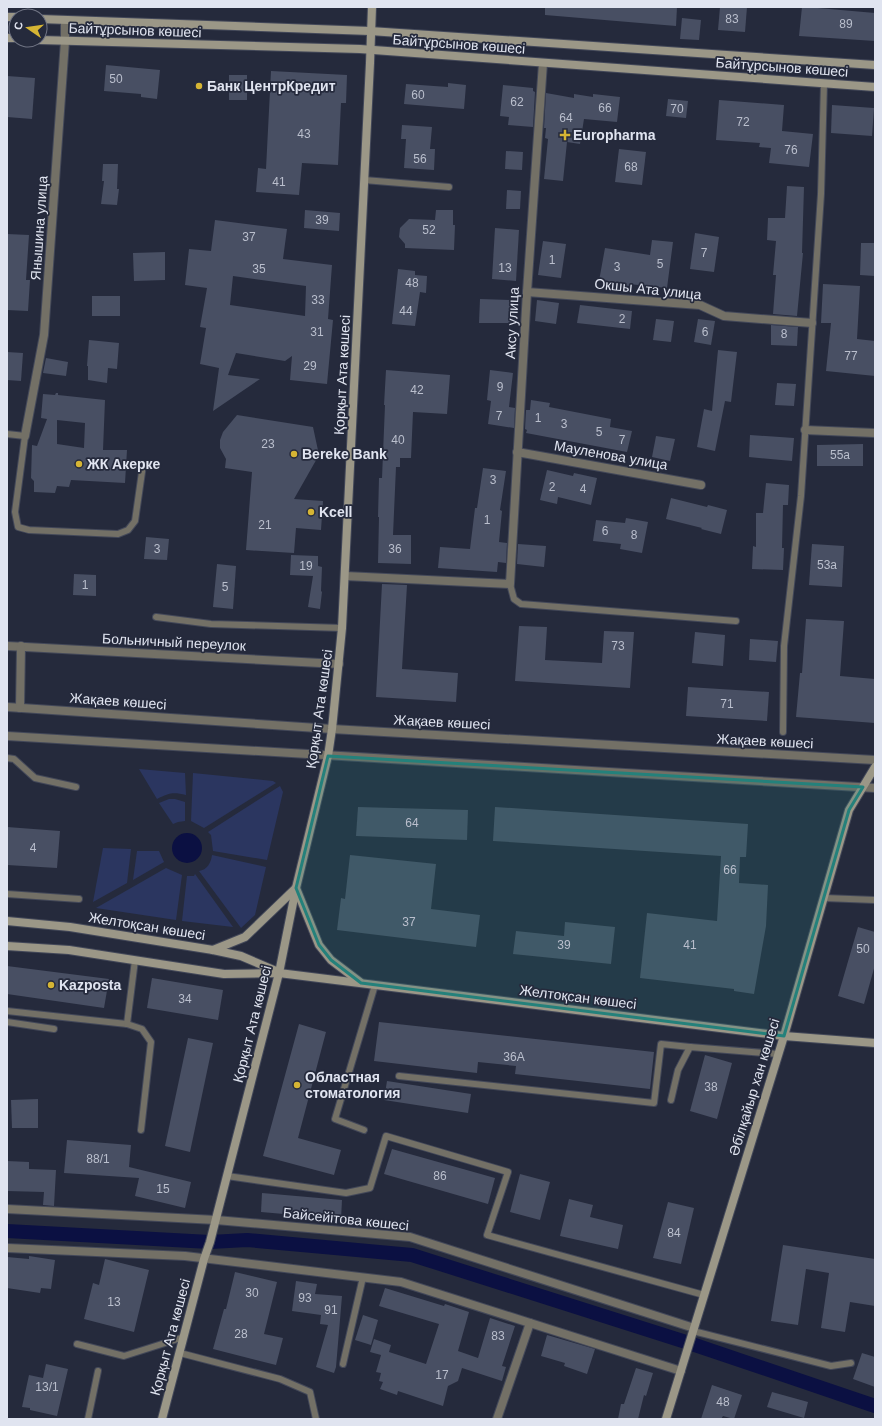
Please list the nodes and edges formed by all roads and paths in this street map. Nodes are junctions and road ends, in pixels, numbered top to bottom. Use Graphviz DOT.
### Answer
graph roads {
  1 [pos="372,7"];
  2 [pos="48,19"];
  3 [pos="65,20"];
  4 [pos="370,30"];
  5 [pos="48,40"];
  6 [pos="65,41"];
  7 [pos="371,50"];
  8 [pos="543,63"];
  9 [pos="875,65"];
  10 [pos="824,83"];
  11 [pos="875,87"];
  12 [pos="364,180"];
  13 [pos="450,187"];
  14 [pos="527,292"];
  15 [pos="812,323"];
  16 [pos="805,430"];
  17 [pos="875,433"];
  18 [pos="7,434"];
  19 [pos="25,436"];
  20 [pos="518,452"];
  21 [pos="143,465"];
  22 [pos="701,485"];
  23 [pos="345,576"];
  24 [pos="510,584"];
  25 [pos="156,618"];
  26 [pos="736,621"];
  27 [pos="342,628"];
  28 [pos="7,646"];
  29 [pos="20,646"];
  30 [pos="339,664"];
  31 [pos="7,707"];
  32 [pos="20,708"];
  33 [pos="332,729"];
  34 [pos="783,732"];
  35 [pos="7,736"];
  36 [pos="328,756"];
  37 [pos="7,758"];
  38 [pos="875,760"];
  39 [pos="875,767"];
  40 [pos="76,787"];
  41 [pos="863,787"];
  42 [pos="875,788"];
  43 [pos="296,888"];
  44 [pos="7,894"];
  45 [pos="824,898"];
  46 [pos="79,899"];
  47 [pos="875,900"];
  48 [pos="7,921"];
  49 [pos="7,946"];
  50 [pos="213,950"];
  51 [pos="135,960"];
  52 [pos="279,973"];
  53 [pos="361,983"];
  54 [pos="375,985"];
  55 [pos="7,1012"];
  56 [pos="7,1022"];
  57 [pos="127,1024"];
  58 [pos="54,1029"];
  59 [pos="784,1036"];
  60 [pos="875,1043"];
  61 [pos="690,1047"];
  62 [pos="778,1054"];
  63 [pos="399,1076"];
  64 [pos="671,1100"];
  65 [pos="141,1130"];
  66 [pos="364,1130"];
  67 [pos="227,1176"];
  68 [pos="7,1210"];
  69 [pos="216,1220"];
  70 [pos="7,1248"];
  71 [pos="204,1259"];
  72 [pos="363,1277"];
  73 [pos="704,1295"];
  74 [pos="530,1323"];
  75 [pos="694,1330"];
  76 [pos="184,1337"];
  77 [pos="77,1344"];
  78 [pos="180,1353"];
  79 [pos="851,1363"];
  80 [pos="343,1364"];
  81 [pos="98,1371"];
  82 [pos="681,1371"];
  83 [pos="88,1419"];
  84 [pos="162,1419"];
  85 [pos="316,1419"];
  86 [pos="497,1419"];
  87 [pos="666,1419"];
  1 -- 4 [label="street, Қорқыт Ата көшесі"];
  2 -- 3 [label="street, Байтұрсынов көшесі"];
  3 -- 4 [label="street, Байтұрсынов көшесі"];
  3 -- 6 [label="street, Янышина улица"];
  4 -- 7 [label="street, Қорқыт Ата көшесі"];
  4 -- 9 [label="street, Байтұрсынов көшесі"];
  5 -- 6 [label="street, Байтұрсынов көшесі"];
  6 -- 7 [label="street, Байтұрсынов көшесі"];
  6 -- 19 [label="street, Янышина улица"];
  7 -- 8 [label="street, Байтұрсынов көшесі"];
  7 -- 12 [label="street, Қорқыт Ата көшесі"];
  8 -- 10 [label="street, Байтұрсынов көшесі"];
  8 -- 14 [label="street, Аксу улица"];
  10 -- 11 [label="street, Байтұрсынов көшесі"];
  10 -- 15 [label="lane"];
  12 -- 13 [label="lane"];
  12 -- 23 [label="street, Қорқыт Ата көшесі"];
  14 -- 15 [label="street, Окшы Ата улица"];
  14 -- 20 [label="street, Аксу улица"];
  15 -- 16 [label="lane"];
  16 -- 17 [label="street"];
  16 -- 34 [label="lane"];
  18 -- 19 [label="lane"];
  19 -- 21 [label="lane"];
  20 -- 22 [label="street, Мауленова улица"];
  20 -- 24 [label="street, Аксу улица"];
  23 -- 24 [label="street"];
  23 -- 27 [label="street, Қорқыт Ата көшесі"];
  24 -- 26 [label="lane"];
  25 -- 27 [label="lane"];
  27 -- 30 [label="street, Қорқыт Ата көшесі"];
  28 -- 29 [label="street, Больничный переулок"];
  29 -- 30 [label="street, Больничный переулок"];
  29 -- 32 [label="street"];
  30 -- 33 [label="street, Қорқыт Ата көшесі"];
  31 -- 32 [label="street, Жақаев көшесі"];
  32 -- 33 [label="street, Жақаев көшесі"];
  33 -- 36 [label="street, Қорқыт Ата көшесі"];
  33 -- 38 [label="street, Жақаев көшесі"];
  35 -- 36 [label="street"];
  36 -- 41 [label="street"];
  36 -- 43 [label="street, Қорқыт Ата көшесі"];
  37 -- 40 [label="lane"];
  39 -- 41 [label="street, Әбілқайыр хан көшесі"];
  41 -- 42 [label="street"];
  41 -- 45 [label="street, Әбілқайыр хан көшесі"];
  43 -- 50 [label="street"];
  43 -- 52 [label="street, Қорқыт Ата көшесі"];
  43 -- 53 [label="street"];
  44 -- 46 [label="lane"];
  45 -- 47 [label="lane"];
  45 -- 59 [label="street, Әбілқайыр хан көшесі"];
  48 -- 50 [label="street, Желтоқсан көшесі"];
  49 -- 51 [label="street, Желтоқсан көшесі"];
  50 -- 52 [label="street, Желтоқсан көшесі"];
  51 -- 52 [label="street, Желтоқсан көшесі"];
  51 -- 57 [label="lane"];
  52 -- 53 [label="street, Желтоқсан көшесі"];
  52 -- 67 [label="street, Қорқыт Ата көшесі"];
  53 -- 54 [label="street, Желтоқсан көшесі"];
  54 -- 59 [label="street, Желтоқсан көшесі"];
  54 -- 66 [label="lane"];
  55 -- 57 [label="lane"];
  56 -- 58 [label="lane"];
  57 -- 65 [label="lane"];
  59 -- 60 [label="street, Желтоқсан көшесі"];
  59 -- 62 [label="street, Әбілқайыр хан көшесі"];
  61 -- 62 [label="lane"];
  61 -- 63 [label="lane"];
  61 -- 64 [label="lane"];
  62 -- 73 [label="street, Әбілқайыр хан көшесі"];
  67 -- 69 [label="street, Қорқыт Ата көшесі"];
  67 -- 73 [label="lane"];
  68 -- 69 [label="street, Байсейітова көшесі"];
  69 -- 71 [label="street, Қорқыт Ата көшесі"];
  69 -- 75 [label="street, Байсейітова көшесі"];
  70 -- 71 [label="street"];
  71 -- 72 [label="street"];
  71 -- 76 [label="street, Қорқыт Ата көшесі"];
  72 -- 74 [label="street"];
  72 -- 80 [label="lane"];
  73 -- 75 [label="street, Әбілқайыр хан көшесі"];
  74 -- 82 [label="street"];
  74 -- 86 [label="street"];
  75 -- 79 [label="lane"];
  75 -- 82 [label="street, Әбілқайыр хан көшесі"];
  76 -- 77 [label="lane"];
  76 -- 78 [label="street, Қорқыт Ата көшесі"];
  78 -- 84 [label="street, Қорқыт Ата көшесі"];
  78 -- 85 [label="lane"];
  81 -- 83 [label="lane"];
  82 -- 87 [label="street, Әбілқайыр хан көшесі"];
}
